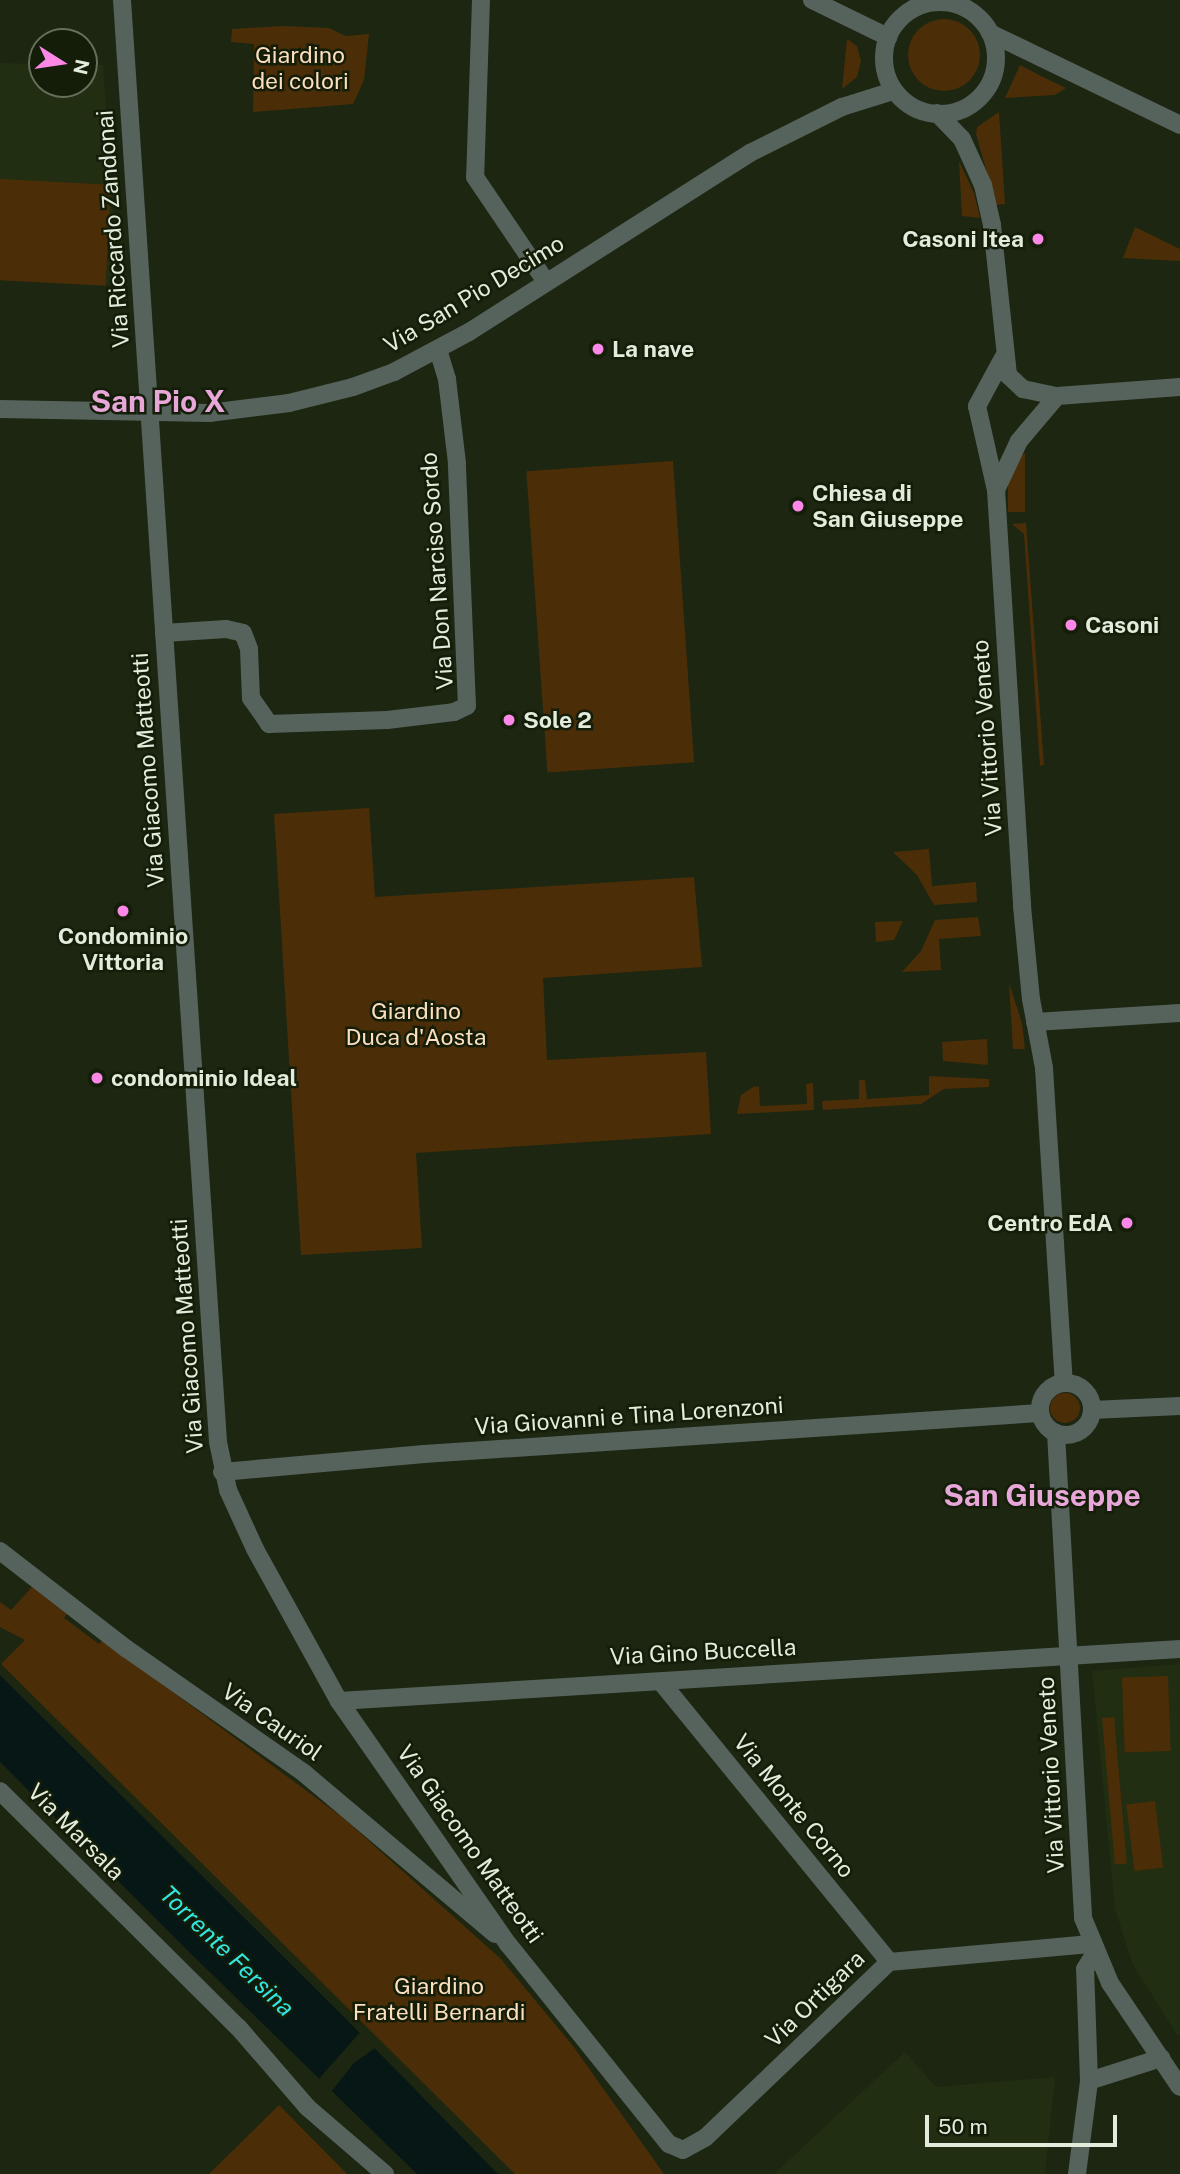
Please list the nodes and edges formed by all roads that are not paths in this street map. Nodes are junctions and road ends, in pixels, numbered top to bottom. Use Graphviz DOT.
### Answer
graph roads {
  1 [pos="122,0"];
  2 [pos="481,0"];
  3 [pos="813,0"];
  4 [pos="979,0"];
  5 [pos="933,1"];
  6 [pos="990,32"];
  7 [pos="888,37"];
  8 [pos="893,91"];
  9 [pos="937,113"];
  10 [pos="1180,125"];
  11 [pos="546,282"];
  12 [pos="438,349"];
  13 [pos="1003,358"];
  14 [pos="1180,387"];
  15 [pos="1057,396"];
  16 [pos="0,409"];
  17 [pos="148,412"];
  18 [pos="996,490"];
  19 [pos="164,633"];
  20 [pos="1180,1013"];
  21 [pos="1035,1022"];
  22 [pos="1063,1382"];
  23 [pos="1180,1406"];
  24 [pos="1092,1410"];
  25 [pos="1040,1413"];
  26 [pos="1056,1433"];
  27 [pos="222,1472"];
  28 [pos="0,1551"];
  29 [pos="1180,1649"];
  30 [pos="1070,1657"];
  31 [pos="662,1682"];
  32 [pos="339,1701"];
  33 [pos="0,1791"];
  34 [pos="508,1944"];
  35 [pos="1093,1948"];
  36 [pos="889,1962"];
  37 [pos="1161,2058"];
  38 [pos="1089,2081"];
  39 [pos="1180,2087"];
  40 [pos="653,2127"];
  41 [pos="385,2174"];
  42 [pos="1077,2174"];
  1 -- 17 [label="street, Via Riccardo Zandonai"];
  2 -- 11 [label="street"];
  3 -- 7 [label="street"];
  4 -- 6 [label="street"];
  5 -- 6 [label="street"];
  5 -- 7 [label="street"];
  6 -- 9 [label="street"];
  6 -- 10 [label="street"];
  7 -- 8 [label="street"];
  8 -- 9 [label="street"];
  8 -- 11 [label="street, Via San Pio Decimo"];
  9 -- 13 [label="street"];
  11 -- 12 [label="street, Via San Pio Decimo"];
  12 -- 17 [label="street, Via San Pio Decimo"];
  12 -- 19 [label="street, Via Don Narciso Sordo"];
  13 -- 15 [label="street"];
  13 -- 18 [label="street, Via Vittorio Veneto"];
  14 -- 15 [label="street"];
  15 -- 18 [label="street"];
  16 -- 17 [label="street, Via San Pio Decimo"];
  17 -- 19 [label="street, Via Giacomo Matteotti"];
  18 -- 21 [label="street, Via Vittorio Veneto"];
  19 -- 27 [label="street, Via Giacomo Matteotti"];
  20 -- 21 [label="street"];
  21 -- 22 [label="street, Via Vittorio Veneto"];
  22 -- 24 [label="street"];
  22 -- 25 [label="street"];
  23 -- 24 [label="street"];
  24 -- 26 [label="street"];
  25 -- 26 [label="street"];
  25 -- 27 [label="street, Via Giovanni e Tina Lorenzoni"];
  26 -- 30 [label="street, Via Vittorio Veneto"];
  27 -- 32 [label="street, Via Giacomo Matteotti"];
  28 -- 34 [label="street, Via Cauriol"];
  29 -- 30 [label="street, Via Gino Buccella"];
  30 -- 31 [label="street, Via Gino Buccella"];
  30 -- 35 [label="street, Via Vittorio Veneto"];
  31 -- 32 [label="street, Via Gino Buccella"];
  31 -- 36 [label="street, Via Monte Corno"];
  32 -- 34 [label="street, Via Giacomo Matteotti"];
  33 -- 41 [label="street, Via Marsala"];
  34 -- 40 [label="street, Via Giacomo Matteotti"];
  35 -- 36 [label="street, Via Ortigara"];
  35 -- 37 [label="street, Via Vittorio Veneto"];
  35 -- 38 [label="street"];
  36 -- 40 [label="street, Via Ortigara"];
  37 -- 38 [label="street"];
  37 -- 39 [label="street, Via Vittorio Veneto"];
  38 -- 42 [label="street"];
}
